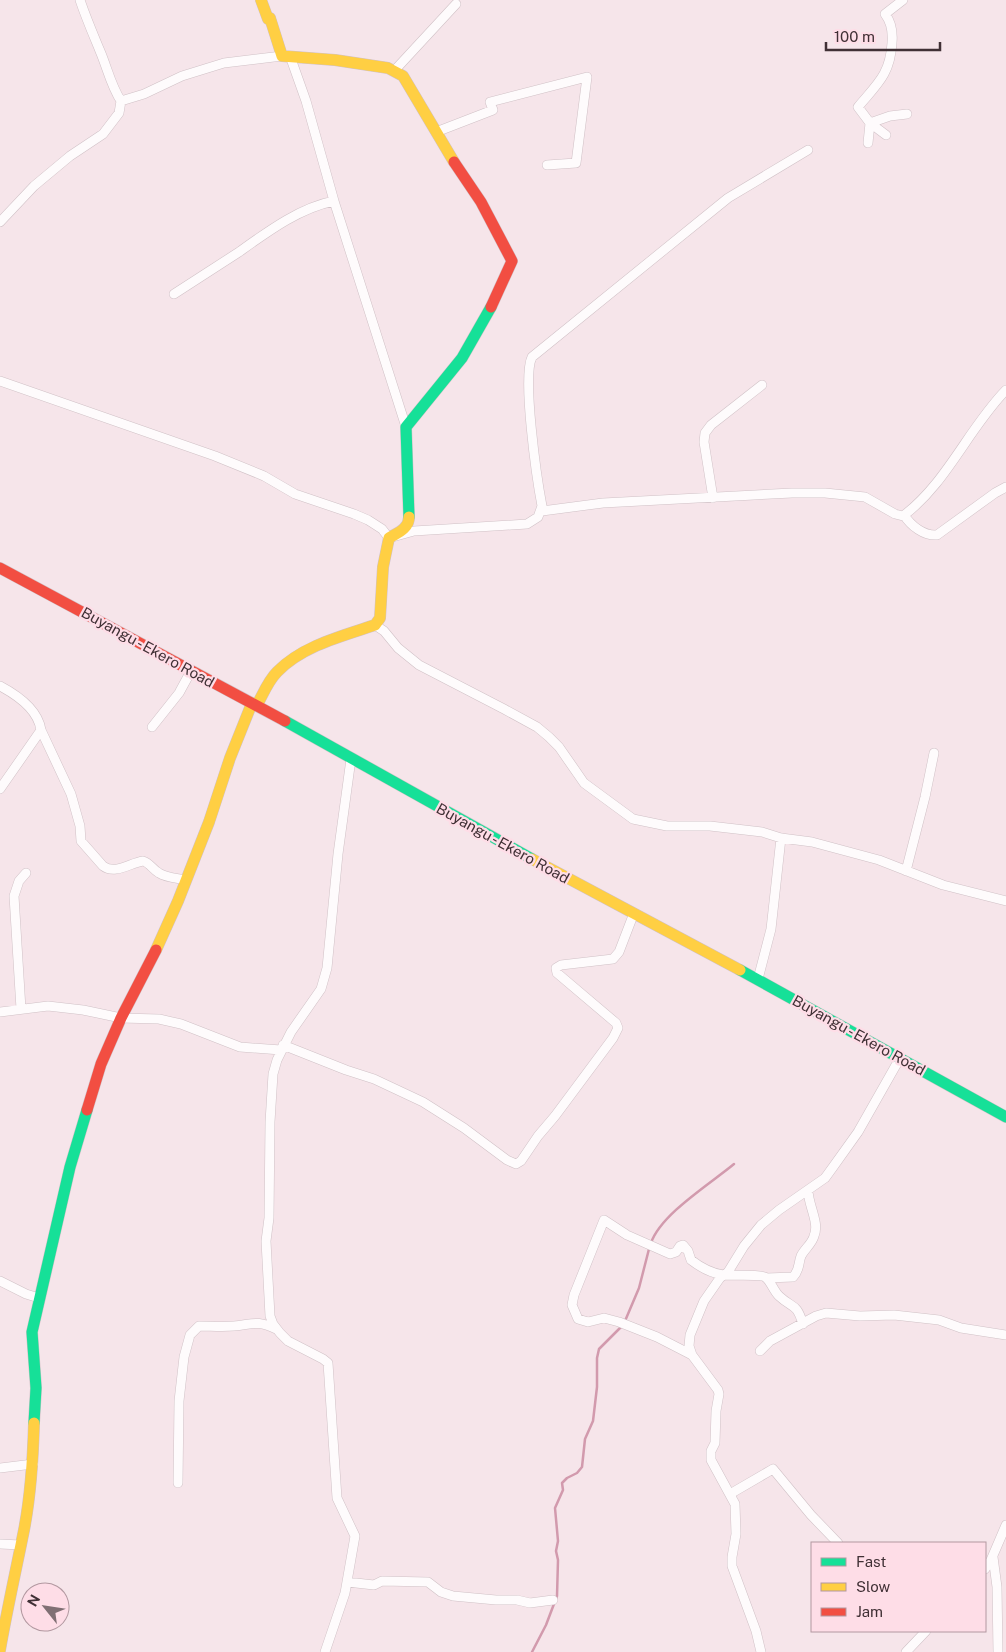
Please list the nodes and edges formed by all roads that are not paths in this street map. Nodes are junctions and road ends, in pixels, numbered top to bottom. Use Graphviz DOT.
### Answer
graph roads {
  1 [pos="80,0"];
  2 [pos="261,0"];
  3 [pos="903,0"];
  4 [pos="456,4"];
  5 [pos="286,56"];
  6 [pos="394,71"];
  7 [pos="121,101"];
  8 [pos="907,114"];
  9 [pos="870,123"];
  10 [pos="436,132"];
  11 [pos="886,135"];
  12 [pos="868,143"];
  13 [pos="808,150"];
  14 [pos="547,165"];
  15 [pos="334,201"];
  16 [pos="0,222"];
  17 [pos="174,294"];
  18 [pos="0,381"];
  19 [pos="762,385"];
  20 [pos="1006,390"];
  21 [pos="406,427"];
  22 [pos="1006,488"];
  23 [pos="713,498"];
  24 [pos="542,511"];
  25 [pos="904,516"];
  26 [pos="388,538"];
  27 [pos="0,568"];
  28 [pos="375,625"];
  29 [pos="191,671"];
  30 [pos="0,686"];
  31 [pos="254,704"];
  32 [pos="152,727"];
  33 [pos="41,730"];
  34 [pos="934,754"];
  35 [pos="350,759"];
  36 [pos="0,789"];
  37 [pos="781,838"];
  38 [pos="906,871"];
  39 [pos="26,873"];
  40 [pos="186,880"];
  41 [pos="1006,901"];
  42 [pos="634,914"];
  43 [pos="758,979"];
  44 [pos="21,1009"];
  45 [pos="0,1012"];
  46 [pos="121,1018"];
  47 [pos="282,1047"];
  48 [pos="900,1058"];
  49 [pos="1006,1117"];
  50 [pos="808,1190"];
  51 [pos="724,1275"];
  52 [pos="767,1278"];
  53 [pos="0,1281"];
  54 [pos="39,1298"];
  55 [pos="803,1324"];
  56 [pos="276,1329"];
  57 [pos="1006,1335"];
  58 [pos="760,1351"];
  59 [pos="692,1355"];
  60 [pos="32,1464"];
  61 [pos="0,1468"];
  62 [pos="178,1482"];
  63 [pos="730,1494"];
  64 [pos="1006,1525"];
  65 [pos="837,1542"];
  66 [pos="0,1544"];
  67 [pos="20,1545"];
  68 [pos="992,1557"];
  69 [pos="986,1566"];
  70 [pos="347,1582"];
  71 [pos="554,1600"];
  72 [pos="921,1633"];
  73 [pos="0,1650"];
  74 [pos="325,1652"];
  75 [pos="761,1652"];
  76 [pos="906,1652"];
  77 [pos="998,1652"];
  1 -- 7 [label="street"];
  2 -- 5 [label="street"];
  3 -- 9 [label="street"];
  4 -- 6 [label="street"];
  5 -- 6 [label="street"];
  5 -- 7 [label="street"];
  5 -- 15 [label="street"];
  6 -- 10 [label="street"];
  7 -- 16 [label="street"];
  8 -- 9 [label="street"];
  9 -- 11 [label="street"];
  9 -- 12 [label="street"];
  10 -- 14 [label="street"];
  10 -- 21 [label="street"];
  13 -- 24 [label="street"];
  15 -- 17 [label="street"];
  15 -- 21 [label="street"];
  18 -- 26 [label="street"];
  19 -- 23 [label="street"];
  20 -- 25 [label="street"];
  21 -- 26 [label="street"];
  22 -- 25 [label="street"];
  23 -- 24 [label="street"];
  23 -- 25 [label="street"];
  24 -- 26 [label="street"];
  26 -- 28 [label="street"];
  27 -- 29 [label="street, Buyangu - Ekero Road"];
  28 -- 31 [label="street"];
  28 -- 37 [label="street"];
  29 -- 31 [label="street, Buyangu - Ekero Road"];
  29 -- 32 [label="street"];
  30 -- 33 [label="street"];
  31 -- 35 [label="street, Buyangu - Ekero Road"];
  31 -- 40 [label="street"];
  33 -- 36 [label="street"];
  33 -- 40 [label="street"];
  34 -- 38 [label="street"];
  35 -- 42 [label="street, Buyangu - Ekero Road"];
  35 -- 47 [label="street"];
  37 -- 38 [label="street"];
  37 -- 43 [label="street"];
  38 -- 41 [label="street"];
  39 -- 44 [label="street"];
  40 -- 46 [label="street"];
  42 -- 43 [label="street, Buyangu - Ekero Road"];
  42 -- 47 [label="street"];
  43 -- 48 [label="street, Buyangu - Ekero Road"];
  44 -- 45 [label="street"];
  44 -- 46 [label="street"];
  46 -- 47 [label="street"];
  46 -- 54 [label="street"];
  47 -- 56 [label="street"];
  48 -- 49 [label="street, Buyangu - Ekero Road"];
  48 -- 50 [label="street"];
  50 -- 51 [label="street"];
  50 -- 52 [label="street"];
  51 -- 52 [label="street"];
  51 -- 59 [label="street"];
  51 -- 59 [label="street"];
  52 -- 55 [label="street"];
  53 -- 54 [label="street"];
  54 -- 60 [label="street"];
  55 -- 57 [label="street"];
  55 -- 58 [label="street"];
  56 -- 62 [label="street"];
  56 -- 70 [label="street"];
  59 -- 63 [label="street"];
  60 -- 61 [label="street"];
  60 -- 67 [label="street"];
  63 -- 65 [label="street"];
  63 -- 75 [label="street"];
  64 -- 68 [label="street"];
  66 -- 67 [label="street"];
  67 -- 73 [label="street"];
  68 -- 69 [label="street"];
  68 -- 77 [label="street"];
  70 -- 71 [label="street"];
  70 -- 74 [label="street"];
  72 -- 76 [label="street"];
}
